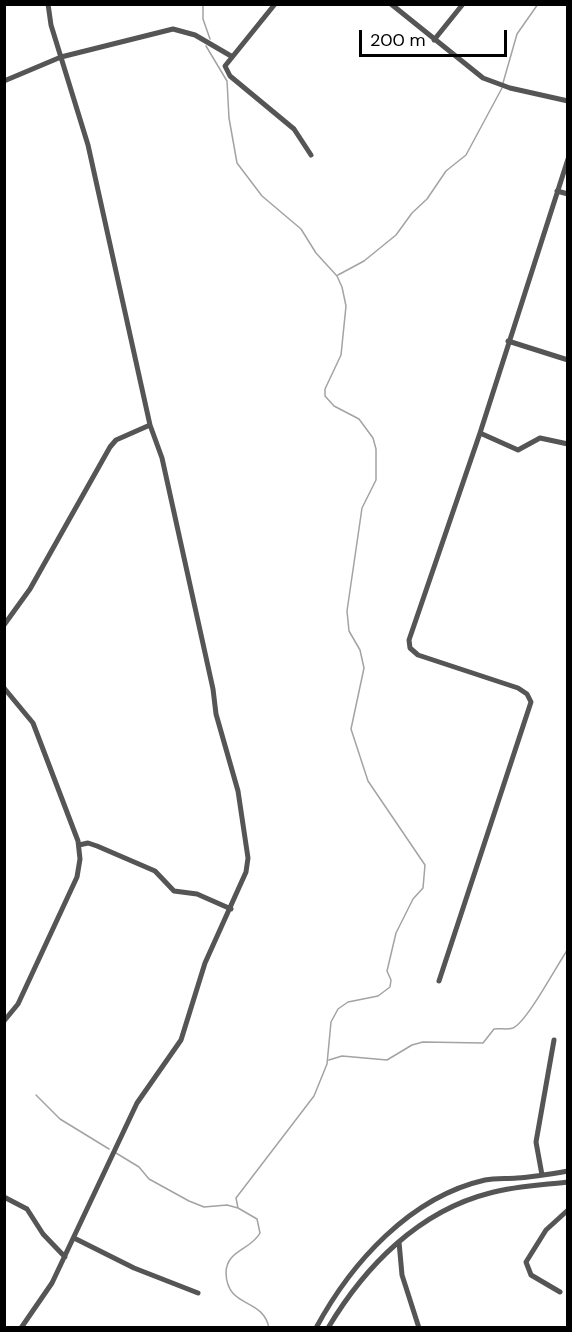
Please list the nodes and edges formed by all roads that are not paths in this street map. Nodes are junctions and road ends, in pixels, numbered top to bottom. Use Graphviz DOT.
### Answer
graph roads {
  1 [pos="48,4"];
  2 [pos="275,4"];
  3 [pos="391,4"];
  4 [pos="463,4"];
  5 [pos="434,40"];
  6 [pos="231,56"];
  7 [pos="61,57"];
  8 [pos="4,81"];
  9 [pos="567,101"];
  10 [pos="311,155"];
  11 [pos="567,159"];
  12 [pos="557,191"];
  13 [pos="567,195"];
  14 [pos="508,341"];
  15 [pos="567,360"];
  16 [pos="150,425"];
  17 [pos="480,433"];
  18 [pos="567,444"];
  19 [pos="4,625"];
  20 [pos="4,688"];
  21 [pos="80,845"];
  22 [pos="231,909"];
  23 [pos="439,981"];
  24 [pos="4,1022"];
  25 [pos="555,1040"];
  26 [pos="567,1171"];
  27 [pos="542,1175"];
  28 [pos="567,1182"];
  29 [pos="4,1197"];
  30 [pos="567,1210"];
  31 [pos="74,1238"];
  32 [pos="399,1242"];
  33 [pos="65,1257"];
  34 [pos="560,1292"];
  35 [pos="198,1293"];
  36 [pos="21,1328"];
  37 [pos="316,1328"];
  38 [pos="328,1328"];
  39 [pos="419,1328"];
  1 -- 7 [label="street"];
  2 -- 6 [label="street"];
  3 -- 5 [label="street"];
  4 -- 5 [label="street"];
  5 -- 9 [label="street"];
  6 -- 7 [label="street"];
  6 -- 10 [label="street"];
  7 -- 8 [label="street"];
  7 -- 16 [label="street"];
  11 -- 12 [label="street"];
  12 -- 13 [label="street"];
  12 -- 14 [label="street"];
  14 -- 15 [label="street"];
  14 -- 17 [label="street"];
  16 -- 19 [label="street"];
  16 -- 22 [label="street"];
  17 -- 18 [label="street"];
  17 -- 23 [label="street"];
  20 -- 21 [label="street"];
  21 -- 22 [label="street"];
  21 -- 24 [label="street"];
  22 -- 31 [label="street"];
  25 -- 27 [label="street"];
  26 -- 27 [label="street"];
  27 -- 37 [label="street"];
  28 -- 32 [label="street"];
  29 -- 33 [label="street"];
  30 -- 34 [label="street"];
  31 -- 33 [label="street"];
  31 -- 35 [label="street"];
  32 -- 38 [label="street"];
  32 -- 39 [label="street"];
  33 -- 36 [label="street"];
}
